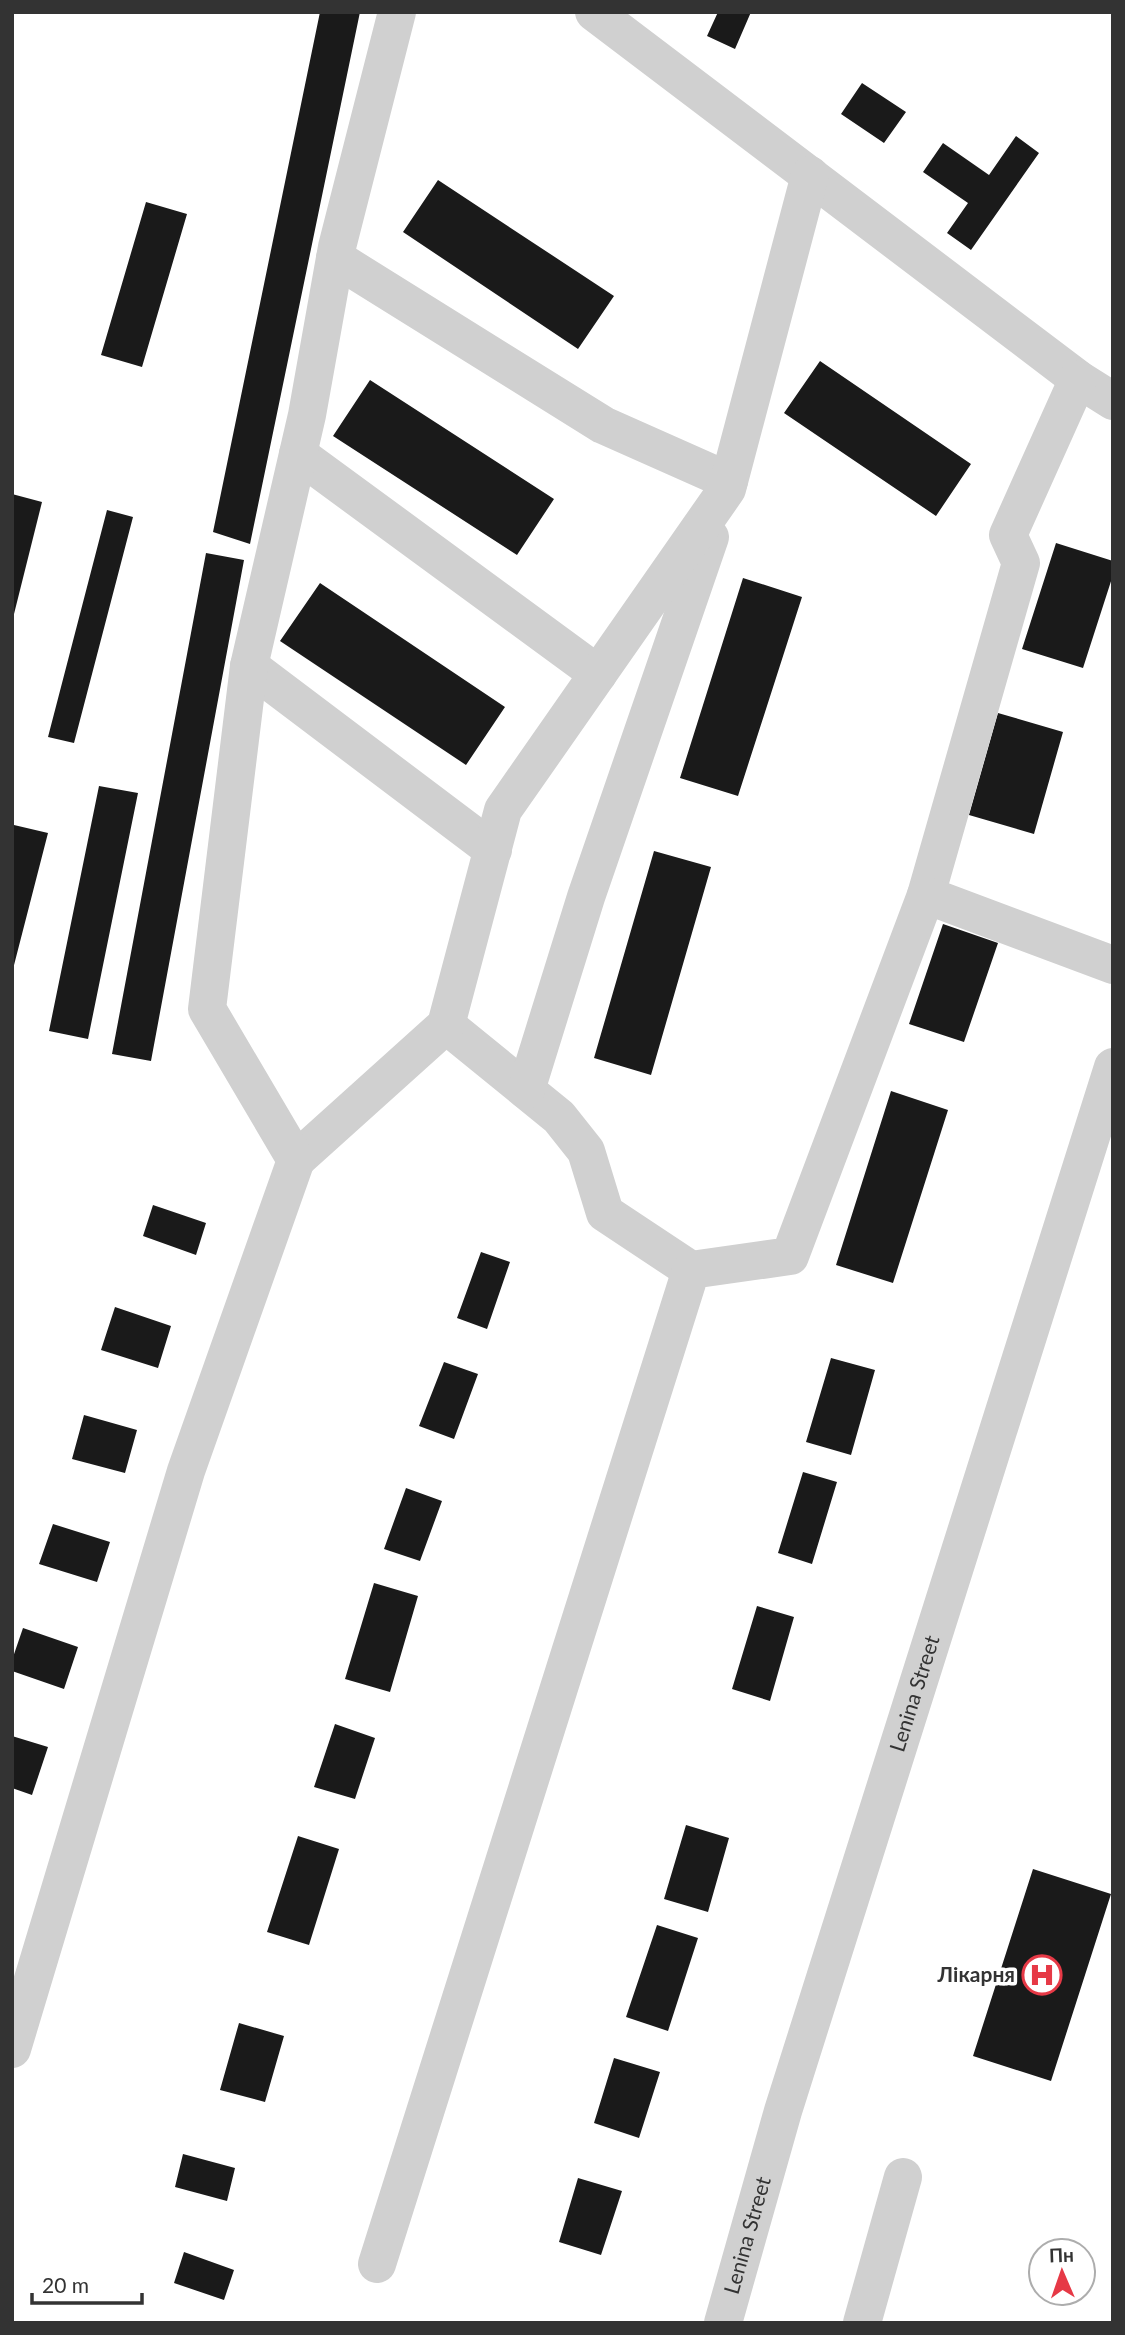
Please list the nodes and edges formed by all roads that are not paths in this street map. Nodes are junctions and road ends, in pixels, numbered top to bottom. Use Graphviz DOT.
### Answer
graph roads {
  1 [pos="397,12"];
  2 [pos="594,12"];
  3 [pos="810,175"];
  4 [pos="335,258"];
  5 [pos="1077,379"];
  6 [pos="1113,401"];
  7 [pos="298,454"];
  8 [pos="728,485"];
  9 [pos="249,666"];
  10 [pos="598,674"];
  11 [pos="493,850"];
  12 [pos="926,895"];
  13 [pos="1113,965"];
  14 [pos="446,1025"];
  15 [pos="1113,1068"];
  16 [pos="526,1090"];
  17 [pos="296,1160"];
  18 [pos="691,1270"];
  19 [pos="12,2049"];
  20 [pos="903,2177"];
  21 [pos="377,2264"];
  22 [pos="723,2323"];
  23 [pos="862,2323"];
  1 -- 4 [label="street"];
  2 -- 3 [label="street"];
  3 -- 5 [label="street"];
  3 -- 8 [label="street"];
  4 -- 7 [label="street"];
  4 -- 8 [label="street"];
  5 -- 6 [label="street"];
  5 -- 12 [label="street"];
  7 -- 9 [label="street"];
  7 -- 10 [label="street"];
  8 -- 10 [label="street"];
  8 -- 16 [label="street"];
  9 -- 11 [label="street"];
  9 -- 17 [label="street"];
  10 -- 11 [label="street"];
  11 -- 14 [label="street"];
  12 -- 13 [label="street"];
  12 -- 18 [label="street"];
  14 -- 16 [label="street"];
  14 -- 17 [label="street"];
  15 -- 22 [label="street, Lenina Street"];
  16 -- 18 [label="street"];
  17 -- 19 [label="street"];
  18 -- 21 [label="street"];
  20 -- 23 [label="street"];
}
